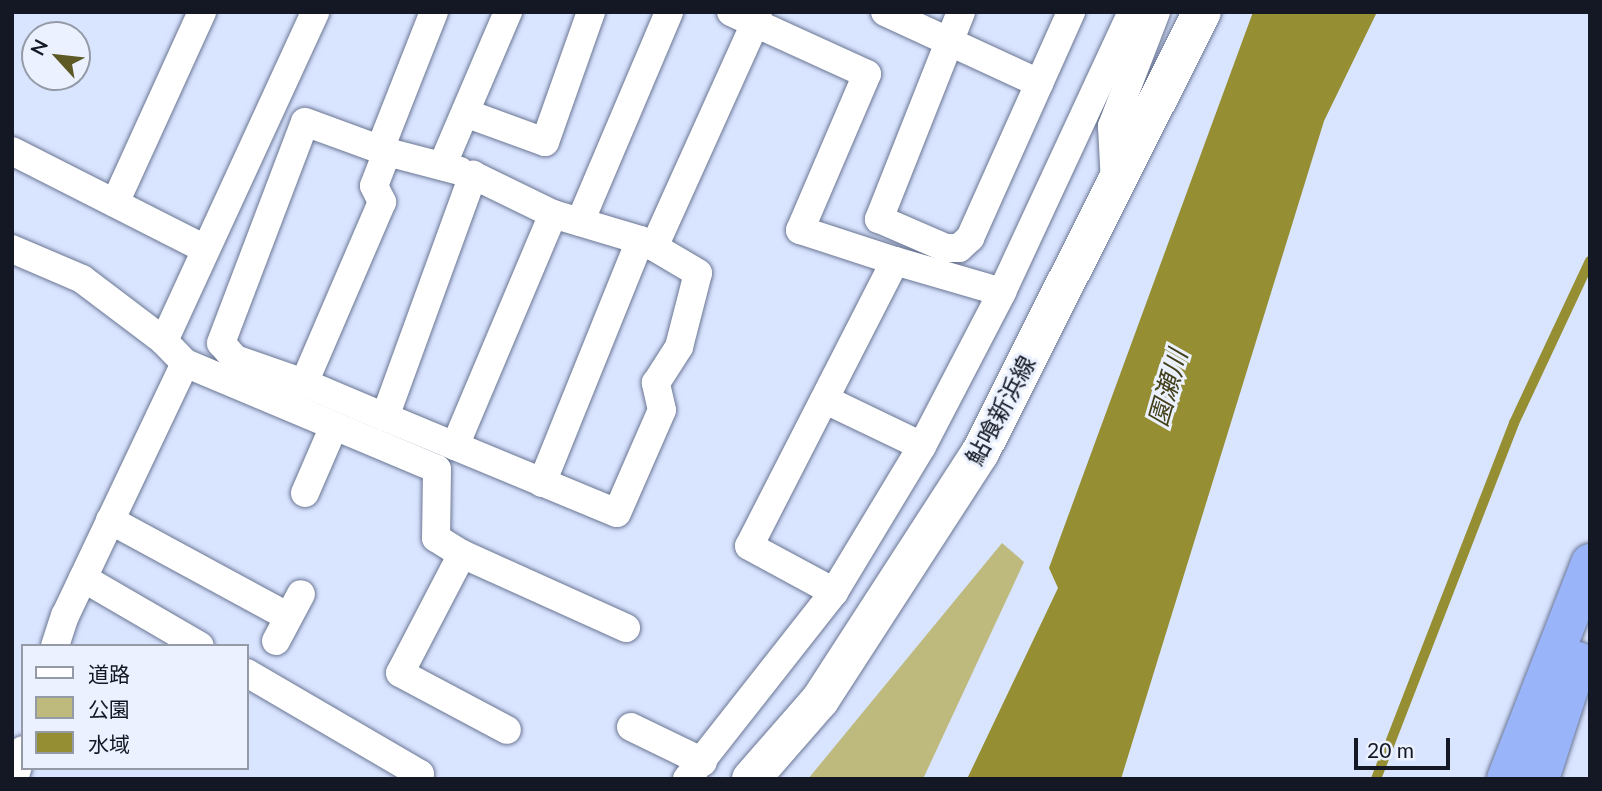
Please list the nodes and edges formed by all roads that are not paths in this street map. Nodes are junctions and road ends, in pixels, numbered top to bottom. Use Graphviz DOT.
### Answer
graph roads {
  1 [pos="202,12"];
  2 [pos="315,12"];
  3 [pos="434,12"];
  4 [pos="508,12"];
  5 [pos="591,12"];
  6 [pos="669,12"];
  7 [pos="885,12"];
  8 [pos="961,12"];
  9 [pos="1071,12"];
  10 [pos="1132,12"];
  11 [pos="1156,12"];
  12 [pos="1202,12"];
  13 [pos="748,16"];
  14 [pos="947,41"];
  15 [pos="1039,83"];
  16 [pos="468,114"];
  17 [pos="12,151"];
  18 [pos="384,151"];
  19 [pos="442,166"];
  20 [pos="473,175"];
  21 [pos="1115,184"];
  22 [pos="115,203"];
  23 [pos="567,218"];
  24 [pos="647,243"];
  25 [pos="12,249"];
  26 [pos="205,249"];
  27 [pos="895,261"];
  28 [pos="1002,292"];
  29 [pos="164,341"];
  30 [pos="185,363"];
  31 [pos="304,383"];
  32 [pos="827,400"];
  33 [pos="385,417"];
  34 [pos="334,426"];
  35 [pos="455,446"];
  36 [pos="922,446"];
  37 [pos="542,483"];
  38 [pos="305,493"];
  39 [pos="110,520"];
  40 [pos="461,554"];
  41 [pos="1590,563"];
  42 [pos="83,578"];
  43 [pos="834,592"];
  44 [pos="288,617"];
  45 [pos="1590,625"];
  46 [pos="626,628"];
  47 [pos="56,644"];
  48 [pos="197,644"];
  49 [pos="248,674"];
  50 [pos="1590,699"];
  51 [pos="631,727"];
  52 [pos="507,730"];
  53 [pos="21,756"];
  54 [pos="695,770"];
  55 [pos="14,779"];
  56 [pos="417,779"];
  57 [pos="751,779"];
  58 [pos="1506,779"];
  59 [pos="1540,779"];
  60 [pos="1565,779"];
  1 -- 22 [label="street"];
  2 -- 26 [label="street"];
  3 -- 18 [label="street"];
  4 -- 16 [label="street"];
  5 -- 16 [label="street"];
  6 -- 23 [label="street"];
  7 -- 14 [label="street"];
  8 -- 14 [label="street"];
  9 -- 15 [label="street"];
  10 -- 28 [label="street"];
  11 -- 21 [label="street"];
  12 -- 21 [label="main road, 鮎喰新浜線"];
  13 -- 24 [label="street"];
  13 -- 27 [label="street"];
  14 -- 15 [label="street"];
  14 -- 15 [label="street"];
  16 -- 19 [label="street"];
  17 -- 22 [label="street"];
  18 -- 19 [label="street"];
  18 -- 31 [label="street"];
  18 -- 31 [label="street"];
  19 -- 20 [label="street"];
  20 -- 23 [label="street"];
  20 -- 33 [label="street"];
  21 -- 57 [label="main road, 鮎喰新浜線"];
  22 -- 26 [label="street"];
  23 -- 24 [label="street"];
  23 -- 35 [label="street"];
  24 -- 37 [label="street"];
  24 -- 37 [label="street"];
  25 -- 29 [label="street"];
  26 -- 29 [label="street"];
  27 -- 28 [label="street"];
  27 -- 32 [label="street"];
  28 -- 36 [label="street"];
  29 -- 30 [label="street"];
  30 -- 34 [label="street"];
  30 -- 39 [label="street"];
  31 -- 33 [label="street"];
  32 -- 36 [label="street"];
  32 -- 43 [label="street"];
  33 -- 35 [label="street"];
  34 -- 38 [label="street"];
  34 -- 40 [label="street"];
  35 -- 37 [label="street"];
  36 -- 43 [label="street"];
  39 -- 42 [label="street"];
  39 -- 44 [label="street"];
  40 -- 46 [label="street"];
  40 -- 52 [label="street"];
  41 -- 58 [label="highway"];
  42 -- 47 [label="street"];
  42 -- 48 [label="street"];
  43 -- 54 [label="street"];
  45 -- 59 [label="highway"];
  49 -- 56 [label="street"];
  50 -- 60 [label="highway"];
  51 -- 54 [label="street"];
  53 -- 55 [label="street"];
}
